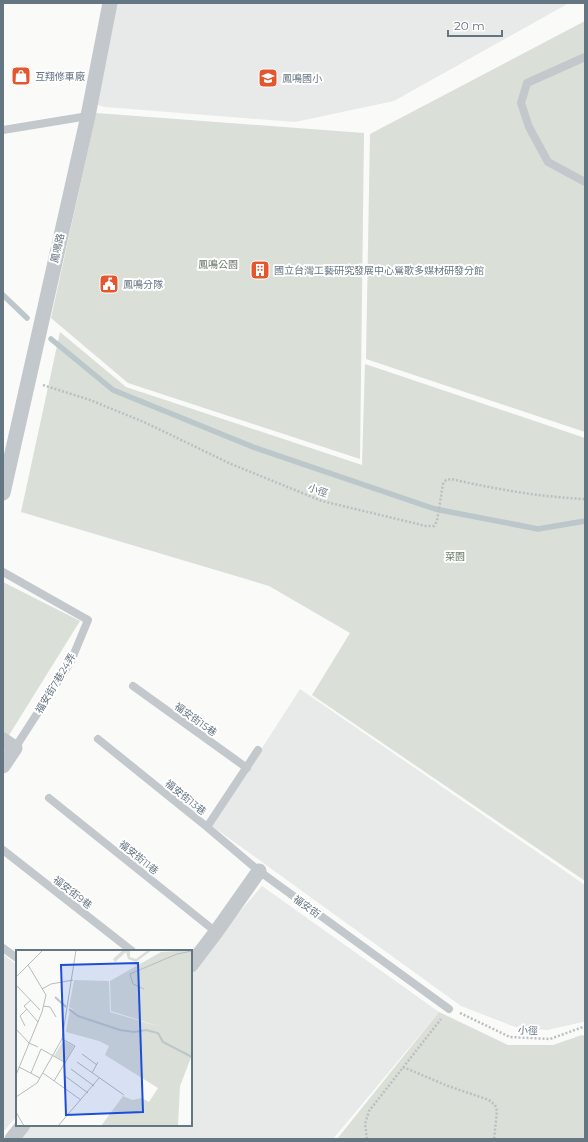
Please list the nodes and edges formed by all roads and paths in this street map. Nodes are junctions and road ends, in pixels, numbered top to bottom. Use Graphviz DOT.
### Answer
graph roads {
  1 [pos="110,3"];
  2 [pos="585,57"];
  3 [pos="88,116"];
  4 [pos="3,130"];
  5 [pos="585,182"];
  6 [pos="27,381"];
  7 [pos="3,493"];
  8 [pos="585,499"];
  9 [pos="3,572"];
  10 [pos="133,686"];
  11 [pos="98,740"];
  12 [pos="9,744"];
  13 [pos="258,750"];
  14 [pos="3,766"];
  15 [pos="247,768"];
  16 [pos="49,798"];
  17 [pos="207,827"];
  18 [pos="3,850"];
  19 [pos="259,871"];
  20 [pos="216,932"];
  21 [pos="3,948"];
  22 [pos="131,950"];
  23 [pos="16,957"];
  24 [pos="192,964"];
  25 [pos="450,1009"];
  26 [pos="585,1027"];
  27 [pos="403,1067"];
  28 [pos="22,1126"];
  29 [pos="12,1139"];
  30 [pos="367,1139"];
  31 [pos="494,1139"];
  1 -- 3 [label="street, 鳳鳴路"];
  2 -- 5 [label="lane"];
  3 -- 4 [label="lane"];
  3 -- 6 [label="street, 鳳鳴路"];
  6 -- 7 [label="street, 鳳鳴路"];
  6 -- 8 [label="path, 小徑"];
  9 -- 12 [label="lane, 福安街7巷24弄"];
  10 -- 15 [label="lane, 福安街15巷"];
  11 -- 17 [label="lane, 福安街13巷"];
  12 -- 14 [label="street, 福安街7巷24弄"];
  13 -- 15 [label="lane"];
  15 -- 17 [label="lane"];
  16 -- 20 [label="lane, 福安街11巷"];
  17 -- 19 [label="lane, 福安街13巷"];
  18 -- 22 [label="lane, 福安街9巷"];
  19 -- 20 [label="street"];
  19 -- 25 [label="lane, 福安街"];
  20 -- 24 [label="street"];
  21 -- 23 [label="lane"];
  25 -- 26 [label="path, 小徑"];
  25 -- 27 [label="path"];
  27 -- 30 [label="path"];
  27 -- 31 [label="path"];
  28 -- 29 [label="street"];
}
